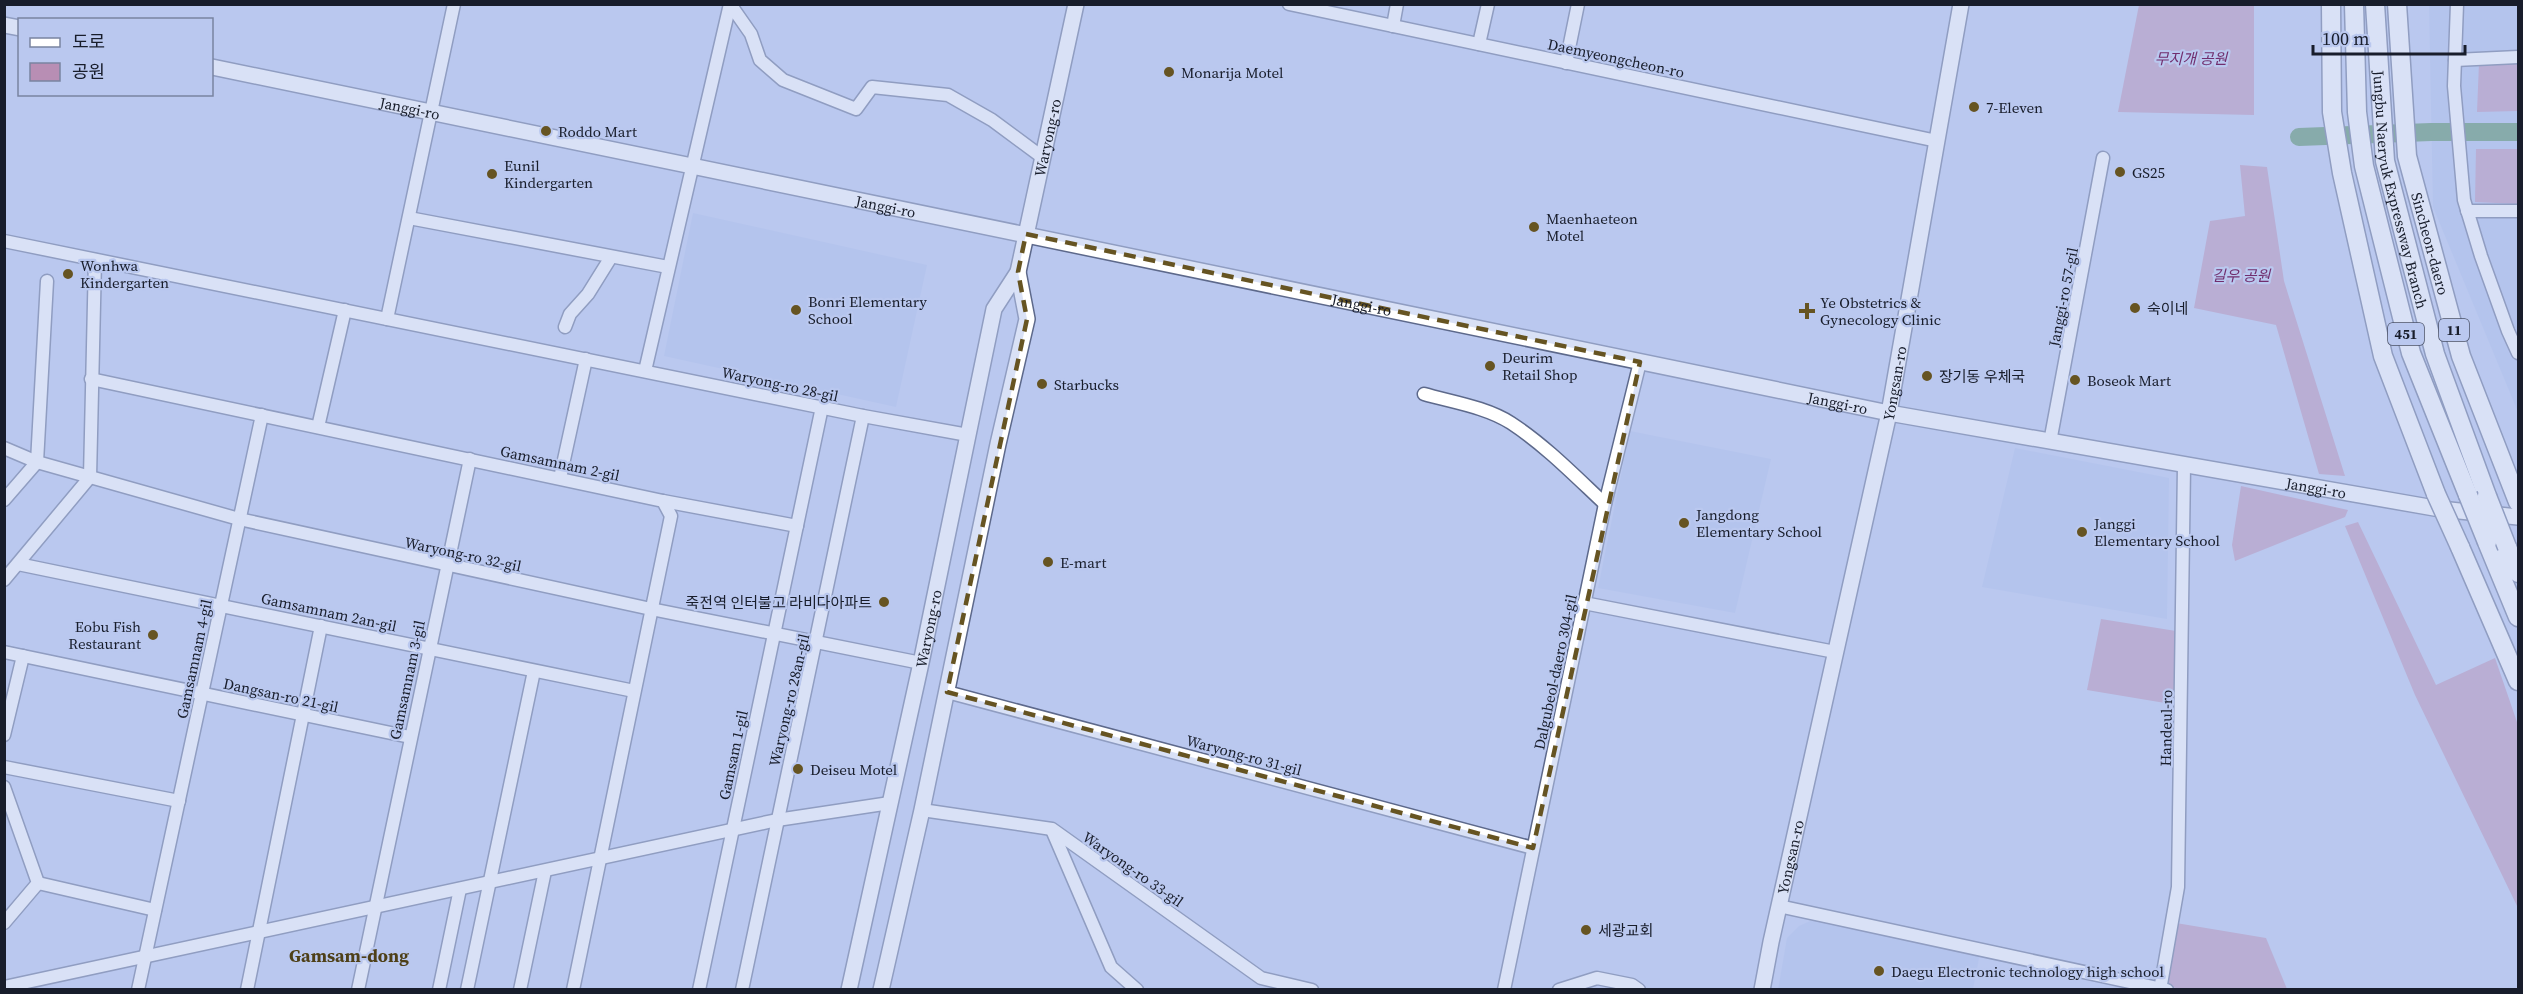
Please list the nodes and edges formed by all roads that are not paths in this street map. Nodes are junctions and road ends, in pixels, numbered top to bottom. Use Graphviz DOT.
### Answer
graph roads {
  1 [pos="454,4"];
  2 [pos="730,4"];
  3 [pos="1076,4"];
  4 [pos="1398,4"];
  5 [pos="1488,4"];
  6 [pos="1578,4"];
  7 [pos="1961,4"];
  8 [pos="2331,4"];
  9 [pos="2354,4"];
  10 [pos="2375,4"];
  11 [pos="2397,4"];
  12 [pos="2457,4"];
  13 [pos="1297,5"];
  14 [pos="1393,26"];
  15 [pos="1479,44"];
  16 [pos="2518,57"];
  17 [pos="2455,60"];
  18 [pos="1566,63"];
  19 [pos="213,68"];
  20 [pos="430,113"];
  21 [pos="1936,141"];
  22 [pos="1042,157"];
  23 [pos="2103,158"];
  24 [pos="691,166"];
  25 [pos="2467,211"];
  26 [pos="2518,211"];
  27 [pos="409,218"];
  28 [pos="1026,234"];
  29 [pos="4,241"];
  30 [pos="611,256"];
  31 [pos="95,260"];
  32 [pos="668,267"];
  33 [pos="1018,272"];
  34 [pos="47,281"];
  35 [pos="345,310"];
  36 [pos="387,319"];
  37 [pos="565,327"];
  38 [pos="2513,331"];
  39 [pos="2518,353"];
  40 [pos="586,359"];
  41 [pos="1640,362"];
  42 [pos="645,371"];
  43 [pos="91,379"];
  44 [pos="1424,394"];
  45 [pos="822,407"];
  46 [pos="1889,413"];
  47 [pos="262,415"];
  48 [pos="863,416"];
  49 [pos="318,427"];
  50 [pos="968,435"];
  51 [pos="2050,442"];
  52 [pos="4,448"];
  53 [pos="470,459"];
  54 [pos="37,462"];
  55 [pos="2184,466"];
  56 [pos="90,477"];
  57 [pos="560,478"];
  58 [pos="4,500"];
  59 [pos="663,501"];
  60 [pos="1605,504"];
  61 [pos="2518,506"];
  62 [pos="239,519"];
  63 [pos="797,526"];
  64 [pos="18,564"];
  65 [pos="446,566"];
  66 [pos="2518,573"];
  67 [pos="4,580"];
  68 [pos="1584,603"];
  69 [pos="221,605"];
  70 [pos="651,609"];
  71 [pos="2518,617"];
  72 [pos="321,626"];
  73 [pos="774,634"];
  74 [pos="817,643"];
  75 [pos="429,648"];
  76 [pos="4,652"];
  77 [pos="1835,652"];
  78 [pos="23,656"];
  79 [pos="2508,657"];
  80 [pos="921,663"];
  81 [pos="534,671"];
  82 [pos="2518,681"];
  83 [pos="2518,687"];
  84 [pos="634,691"];
  85 [pos="947,692"];
  86 [pos="202,693"];
  87 [pos="303,714"];
  88 [pos="4,735"];
  89 [pos="410,737"];
  90 [pos="4,767"];
  91 [pos="4,787"];
  92 [pos="179,801"];
  93 [pos="890,803"];
  94 [pos="922,810"];
  95 [pos="777,820"];
  96 [pos="1052,829"];
  97 [pos="733,831"];
  98 [pos="1533,848"];
  99 [pos="599,859"];
  100 [pos="546,871"];
  101 [pos="38,883"];
  102 [pos="489,883"];
  103 [pos="460,889"];
  104 [pos="1779,906"];
  105 [pos="375,908"];
  106 [pos="155,910"];
  107 [pos="4,923"];
  108 [pos="259,932"];
  109 [pos="145,957"];
  110 [pos="4,987"];
  111 [pos="2163,989"];
  112 [pos="138,990"];
  113 [pos="247,990"];
  114 [pos="357,990"];
  115 [pos="439,990"];
  116 [pos="466,990"];
  117 [pos="520,990"];
  118 [pos="573,990"];
  119 [pos="699,990"];
  120 [pos="742,990"];
  121 [pos="849,990"];
  122 [pos="881,990"];
  123 [pos="1137,990"];
  124 [pos="1312,990"];
  125 [pos="1504,990"];
  126 [pos="1559,990"];
  127 [pos="1640,990"];
  128 [pos="1762,990"];
  1 -- 20 [label="street"];
  2 -- 22 [label="street"];
  2 -- 24 [label="street"];
  3 -- 22 [label="main road, Waryong-ro"];
  4 -- 14 [label="street"];
  5 -- 15 [label="street"];
  6 -- 18 [label="street"];
  7 -- 21 [label="main road, Yongsan-ro"];
  8 -- 79 [label="highway, bridge"];
  9 -- 71 [label="highway, Jungbu Naeryuk Expressway Branch / 451, bridge"];
  10 -- 66 [label="highway, Jungbu Naeryuk Expressway Branch / 451, bridge"];
  11 -- 61 [label="highway, Sincheon-daero / 11"];
  12 -- 17 [label="street"];
  13 -- 14 [label="street, Daemyeongcheon-ro"];
  14 -- 15 [label="street, Daemyeongcheon-ro"];
  15 -- 18 [label="street, Daemyeongcheon-ro"];
  16 -- 17 [label="street"];
  17 -- 25 [label="street"];
  18 -- 21 [label="street, Daemyeongcheon-ro"];
  19 -- 20 [label="main road, Janggi-ro"];
  20 -- 24 [label="main road, Janggi-ro"];
  20 -- 27 [label="street"];
  21 -- 46 [label="main road, Yongsan-ro"];
  22 -- 28 [label="main road, Waryong-ro"];
  23 -- 51 [label="street, Janggi-ro 57-gil"];
  24 -- 28 [label="main road, Janggi-ro"];
  24 -- 32 [label="street"];
  25 -- 26 [label="street"];
  25 -- 38 [label="street"];
  27 -- 30 [label="street"];
  27 -- 36 [label="street"];
  28 -- 33 [label="main road, Waryong-ro"];
  28 -- 41 [label="main road, Janggi-ro"];
  29 -- 31 [label="street, Waryong-ro 28-gil"];
  30 -- 32 [label="street"];
  30 -- 37 [label="street"];
  31 -- 35 [label="street, Waryong-ro 28-gil"];
  31 -- 43 [label="street"];
  32 -- 42 [label="street"];
  33 -- 50 [label="main road, Waryong-ro"];
  33 -- 85 [label="main road, Waryong-ro"];
  34 -- 54 [label="street"];
  35 -- 36 [label="street, Waryong-ro 28-gil"];
  35 -- 49 [label="street"];
  36 -- 40 [label="street, Waryong-ro 28-gil"];
  38 -- 39 [label="street"];
  40 -- 42 [label="street, Waryong-ro 28-gil"];
  40 -- 57 [label="street"];
  41 -- 46 [label="main road, Janggi-ro"];
  41 -- 60 [label="street, Dalgubeol-daero 304-gil"];
  42 -- 45 [label="street, Waryong-ro 28-gil"];
  43 -- 47 [label="street, Gamsamnam 2-gil"];
  43 -- 56 [label="street"];
  44 -- 60 [label="street"];
  45 -- 48 [label="street, Waryong-ro 28-gil"];
  45 -- 63 [label="street, Gamsam 1-gil"];
  46 -- 51 [label="main road, Janggi-ro"];
  46 -- 77 [label="main road, Yongsan-ro"];
  47 -- 49 [label="street, Gamsamnam 2-gil"];
  47 -- 62 [label="street, Gamsamnam 4-gil"];
  48 -- 50 [label="street, Waryong-ro 28-gil"];
  48 -- 74 [label="street, Waryong-ro 28an-gil"];
  49 -- 53 [label="street, Gamsamnam 2-gil"];
  50 -- 80 [label="main road, Waryong-ro"];
  51 -- 55 [label="main road, Janggi-ro"];
  52 -- 54 [label="street, Waryong-ro 32-gil"];
  53 -- 57 [label="street, Gamsamnam 2-gil"];
  53 -- 65 [label="street, Gamsamnam 3-gil"];
  54 -- 56 [label="street, Waryong-ro 32-gil"];
  54 -- 58 [label="street"];
  55 -- 61 [label="main road, Janggi-ro"];
  55 -- 111 [label="street, Handeul-ro"];
  56 -- 62 [label="street, Waryong-ro 32-gil"];
  56 -- 64 [label="street"];
  57 -- 59 [label="street, Gamsamnam 2-gil"];
  59 -- 63 [label="street"];
  59 -- 70 [label="street"];
  60 -- 68 [label="street, Dalgubeol-daero 304-gil"];
  62 -- 65 [label="street, Waryong-ro 32-gil"];
  62 -- 69 [label="street, Gamsamnam 4-gil"];
  63 -- 73 [label="street, Gamsam 1-gil"];
  64 -- 67 [label="street"];
  64 -- 69 [label="street, Gamsamnam 2an-gil"];
  65 -- 70 [label="street, Waryong-ro 32-gil"];
  65 -- 75 [label="street, Gamsamnam 3-gil"];
  68 -- 77 [label="street"];
  68 -- 98 [label="street, Dalgubeol-daero 304-gil"];
  69 -- 72 [label="street, Gamsamnam 2an-gil"];
  69 -- 86 [label="street, Gamsamnam 4-gil"];
  70 -- 73 [label="street, Waryong-ro 32-gil"];
  70 -- 84 [label="street"];
  72 -- 75 [label="street, Gamsamnam 2an-gil"];
  72 -- 87 [label="street"];
  73 -- 74 [label="street, Waryong-ro 32-gil"];
  73 -- 97 [label="street, Gamsam 1-gil"];
  74 -- 80 [label="street, Waryong-ro 32-gil"];
  74 -- 95 [label="street, Waryong-ro 28an-gil"];
  75 -- 81 [label="street, Gamsamnam 2an-gil"];
  75 -- 89 [label="street, Gamsamnam 3-gil"];
  76 -- 78 [label="street, Dangsan-ro 21-gil"];
  77 -- 104 [label="main road, Yongsan-ro"];
  78 -- 86 [label="street, Dangsan-ro 21-gil"];
  78 -- 88 [label="street"];
  79 -- 82 [label="highway"];
  79 -- 83 [label="highway"];
  80 -- 93 [label="main road, Waryong-ro"];
  81 -- 84 [label="street, Gamsamnam 2an-gil"];
  81 -- 102 [label="street"];
  84 -- 99 [label="street"];
  85 -- 94 [label="main road, Waryong-ro"];
  85 -- 98 [label="street, Waryong-ro 31-gil"];
  86 -- 87 [label="street, Dangsan-ro 21-gil"];
  86 -- 92 [label="street, Gamsamnam 4-gil"];
  87 -- 89 [label="street, Dangsan-ro 21-gil"];
  87 -- 108 [label="street"];
  89 -- 105 [label="street, Gamsamnam 3-gil"];
  90 -- 92 [label="street"];
  91 -- 101 [label="street"];
  92 -- 106 [label="street, Gamsamnam 4-gil"];
  93 -- 95 [label="street"];
  93 -- 121 [label="main road, Waryong-ro"];
  94 -- 96 [label="street, Waryong-ro 33-gil"];
  94 -- 122 [label="main road, Waryong-ro"];
  95 -- 97 [label="street"];
  95 -- 120 [label="street, Waryong-ro 28an-gil"];
  96 -- 123 [label="street"];
  96 -- 124 [label="street, Waryong-ro 33-gil"];
  97 -- 99 [label="street"];
  97 -- 119 [label="street, Gamsam 1-gil"];
  98 -- 125 [label="street, Dalgubeol-daero 304-gil"];
  99 -- 100 [label="street"];
  99 -- 118 [label="street"];
  100 -- 102 [label="street"];
  100 -- 117 [label="street"];
  101 -- 106 [label="street"];
  101 -- 107 [label="street"];
  102 -- 103 [label="street"];
  102 -- 116 [label="street"];
  103 -- 105 [label="street"];
  103 -- 115 [label="street"];
  104 -- 111 [label="street"];
  104 -- 128 [label="main road, Yongsan-ro"];
  105 -- 108 [label="street"];
  105 -- 114 [label="street, Gamsamnam 3-gil"];
  106 -- 109 [label="street, Gamsamnam 4-gil"];
  108 -- 109 [label="street"];
  108 -- 113 [label="street"];
  109 -- 110 [label="street"];
  109 -- 112 [label="street, Gamsamnam 4-gil"];
  126 -- 127 [label="street"];
}
